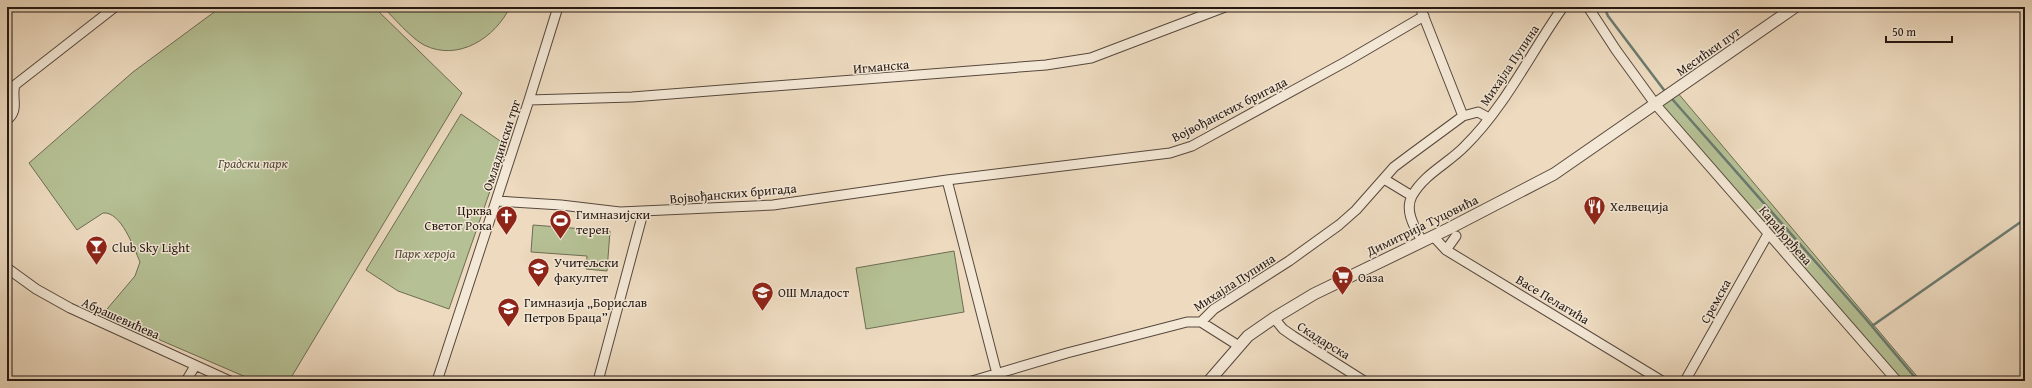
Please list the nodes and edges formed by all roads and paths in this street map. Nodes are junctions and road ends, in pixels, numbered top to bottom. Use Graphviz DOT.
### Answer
graph roads {
  1 [pos="115,7"];
  2 [pos="558,7"];
  3 [pos="1225,7"];
  4 [pos="1563,7"];
  5 [pos="1588,7"];
  6 [pos="1795,7"];
  7 [pos="1422,11"];
  8 [pos="529,100"];
  9 [pos="1656,105"];
  10 [pos="1463,116"];
  11 [pos="1489,118"];
  12 [pos="7,120"];
  13 [pos="947,180"];
  14 [pos="1387,180"];
  15 [pos="1412,196"];
  16 [pos="496,201"];
  17 [pos="643,213"];
  18 [pos="1768,234"];
  19 [pos="1433,236"];
  20 [pos="1456,236"];
  21 [pos="1422,241"];
  22 [pos="1446,250"];
  23 [pos="7,268"];
  24 [pos="1274,318"];
  25 [pos="1204,324"];
  26 [pos="1239,346"];
  27 [pos="195,366"];
  28 [pos="997,374"];
  29 [pos="186,381"];
  30 [pos="230,381"];
  31 [pos="437,381"];
  32 [pos="598,381"];
  33 [pos="972,381"];
  34 [pos="1209,381"];
  35 [pos="1364,381"];
  36 [pos="1662,381"];
  37 [pos="1685,381"];
  38 [pos="1897,381"];
  1 -- 12 [label="street"];
  2 -- 8 [label="street, Омладински трг"];
  3 -- 8 [label="street, Игманска"];
  4 -- 11 [label="street, Михајла Пупина"];
  5 -- 9 [label="street, Карађорђева"];
  6 -- 9 [label="street, Месићки пут"];
  7 -- 10 [label="street, Михајла Пупина"];
  7 -- 13 [label="street, Војвођанских бригада"];
  8 -- 16 [label="street, Омладински трг"];
  9 -- 18 [label="street, Карађорђева"];
  9 -- 19 [label="street, Димитрија Туцовића"];
  10 -- 11 [label="street, Михајла Пупина"];
  10 -- 14 [label="street, Михајла Пупина"];
  11 -- 15 [label="street, Михајла Пупина"];
  13 -- 17 [label="street, Војвођанских бригада"];
  13 -- 28 [label="street"];
  14 -- 15 [label="street"];
  14 -- 25 [label="street, Михајла Пупина"];
  15 -- 21 [label="street"];
  16 -- 17 [label="street, Војвођанских бригада"];
  16 -- 31 [label="street, Омладински трг"];
  17 -- 32 [label="street"];
  18 -- 37 [label="street, Сремска"];
  18 -- 38 [label="street, Карађорђева"];
  19 -- 21 [label="street, Димитрија Туцовића"];
  19 -- 22 [label="street, Васе Пелагића"];
  20 -- 22 [label="street"];
  21 -- 24 [label="street, Димитрија Туцовића"];
  22 -- 36 [label="street, Васе Пелагића"];
  23 -- 27 [label="street, Абрашевићева"];
  24 -- 26 [label="street, Димитрија Туцовића"];
  24 -- 35 [label="street, Скадарска"];
  25 -- 26 [label="street"];
  25 -- 28 [label="street, Михајла Пупина"];
  26 -- 34 [label="street, Димитрија Туцовића"];
  27 -- 29 [label="street"];
  27 -- 30 [label="street, Абрашевићева"];
  28 -- 33 [label="street, Михајла Пупина"];
}
